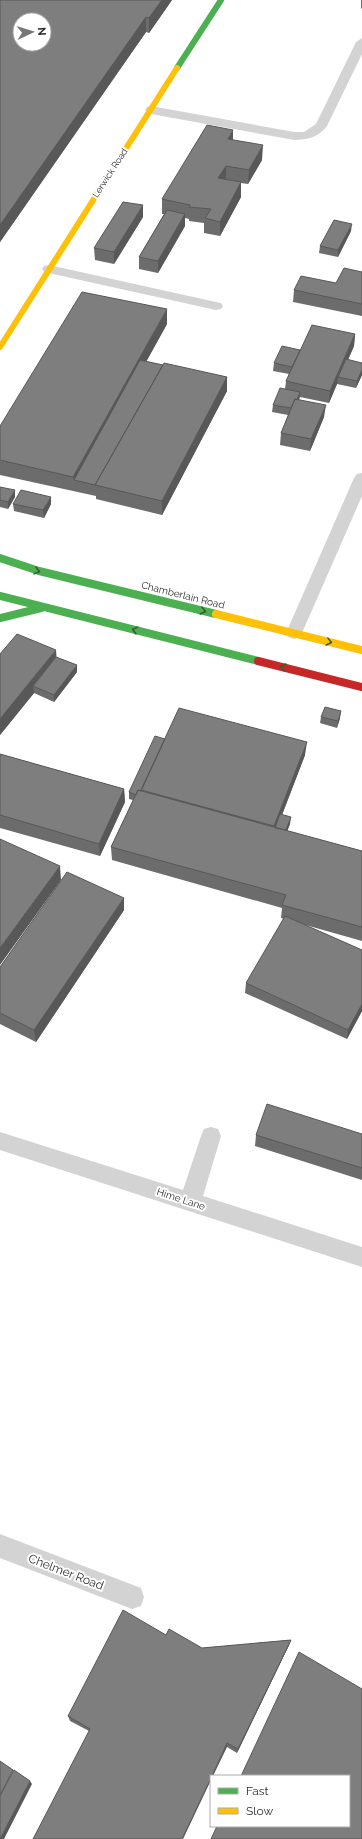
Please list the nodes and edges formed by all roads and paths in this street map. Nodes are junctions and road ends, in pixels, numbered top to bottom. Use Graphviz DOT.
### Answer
graph roads {
  1 [pos="221,0"];
  2 [pos="362,42"];
  3 [pos="150,110"];
  4 [pos="49,269"];
  5 [pos="216,306"];
  6 [pos="0,347"];
  7 [pos="362,478"];
  8 [pos="0,558"];
  9 [pos="0,596"];
  10 [pos="46,607"];
  11 [pos="0,618"];
  12 [pos="294,633"];
  13 [pos="362,650"];
  14 [pos="362,687"];
  15 [pos="211,1136"];
  16 [pos="0,1141"];
  17 [pos="190,1202"];
  18 [pos="362,1257"];
  19 [pos="0,1546"];
  20 [pos="132,1597"];
  1 -- 3 [label="street, Lerwick Road"];
  2 -- 3 [label="lane"];
  3 -- 4 [label="street, Lerwick Road"];
  4 -- 5 [label="lane"];
  4 -- 6 [label="street, Lerwick Road"];
  7 -- 12 [label="lane"];
  8 -- 12 [label="street, Chamberlain Road, one-way"];
  9 -- 10 [label="street"];
  10 -- 11 [label="street"];
  14 -- 10 [label="street, one-way"];
  12 -- 13 [label="street, Chamberlain Road, one-way"];
  15 -- 17 [label="lane"];
  16 -- 17 [label="lane, Hime Lane"];
  17 -- 18 [label="lane, Hime Lane"];
  19 -- 20 [label="lane, Chelmer Road"];
}
